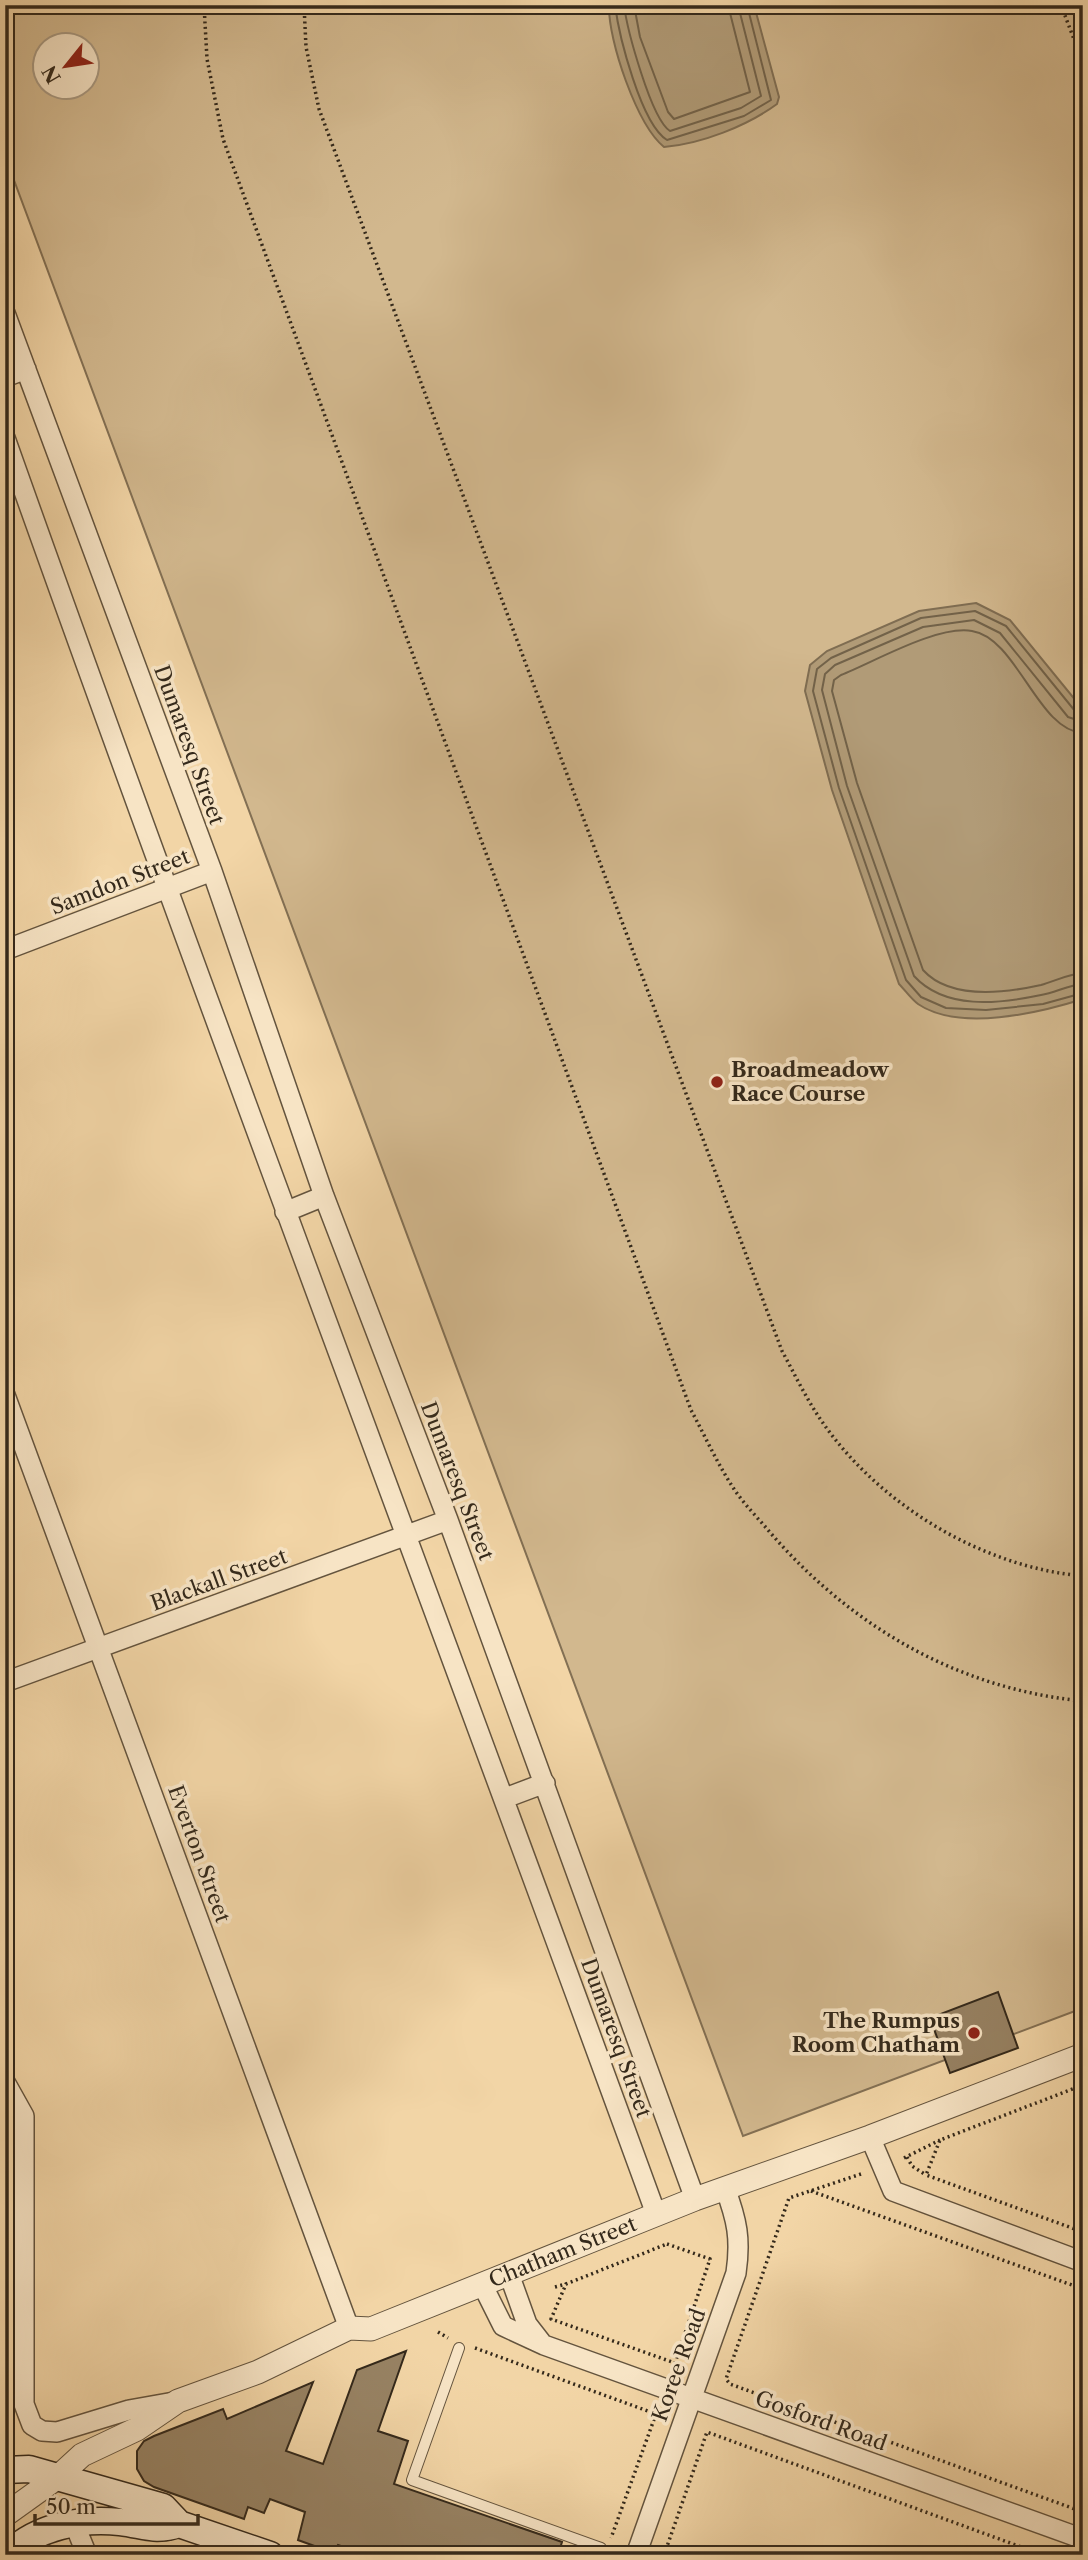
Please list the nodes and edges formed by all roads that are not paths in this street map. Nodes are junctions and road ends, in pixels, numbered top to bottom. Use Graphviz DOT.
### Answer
graph roads {
  1 [pos="5,313"];
  2 [pos="26,369"];
  3 [pos="5,377"];
  4 [pos="5,438"];
  5 [pos="212,871"];
  6 [pos="165,889"];
  7 [pos="5,950"];
  8 [pos="324,1196"];
  9 [pos="285,1212"];
  10 [pos="5,1395"];
  11 [pos="448,1520"];
  12 [pos="408,1535"];
  13 [pos="99,1648"];
  14 [pos="5,1682"];
  15 [pos="544,1783"];
  16 [pos="505,1798"];
  17 [pos="1083,2055"];
  18 [pos="5,2082"];
  19 [pos="870,2137"];
  20 [pos="725,2188"];
  21 [pos="695,2199"];
  22 [pos="656,2214"];
  23 [pos="1082,2258"];
  24 [pos="509,2274"];
  25 [pos="482,2284"];
  26 [pos="349,2328"];
  27 [pos="544,2345"];
  28 [pos="459,2348"];
  29 [pos="691,2399"];
  30 [pos="178,2401"];
  31 [pos="5,2470"];
  32 [pos="58,2477"];
  33 [pos="5,2515"];
  34 [pos="74,2523"];
  35 [pos="179,2524"];
  36 [pos="1083,2539"];
  37 [pos="604,2548"];
  38 [pos="8,2555"];
  39 [pos="87,2555"];
  40 [pos="270,2555"];
  41 [pos="636,2555"];
  1 -- 2 [label="street, Dumaresq Street"];
  2 -- 3 [label="street"];
  2 -- 5 [label="street, Dumaresq Street"];
  4 -- 6 [label="street, Dumaresq Street"];
  5 -- 6 [label="street, Samdon Street"];
  5 -- 8 [label="street, Dumaresq Street"];
  6 -- 7 [label="street, Samdon Street"];
  6 -- 9 [label="street, Dumaresq Street"];
  8 -- 9 [label="street"];
  8 -- 11 [label="street, Dumaresq Street"];
  9 -- 12 [label="street, Dumaresq Street"];
  10 -- 13 [label="street, Everton Street"];
  11 -- 12 [label="street, Blackall Street"];
  11 -- 15 [label="street, Dumaresq Street"];
  12 -- 13 [label="street, Blackall Street"];
  12 -- 16 [label="street, Dumaresq Street"];
  13 -- 14 [label="street, Blackall Street"];
  13 -- 26 [label="street, Everton Street"];
  15 -- 16 [label="street"];
  15 -- 21 [label="street, Dumaresq Street"];
  16 -- 22 [label="street, Dumaresq Street"];
  17 -- 19 [label="street, Chatham Street"];
  18 -- 30 [label="street"];
  19 -- 20 [label="street, Chatham Street"];
  19 -- 23 [label="street"];
  20 -- 21 [label="street, Chatham Street"];
  20 -- 29 [label="street, Koree Road"];
  21 -- 22 [label="street, Chatham Street"];
  22 -- 24 [label="street, Chatham Street"];
  24 -- 25 [label="street, Chatham Street"];
  24 -- 27 [label="street"];
  25 -- 26 [label="street, Chatham Street"];
  25 -- 27 [label="street, Gosford Road"];
  26 -- 30 [label="street, Chatham Street"];
  27 -- 29 [label="street, Gosford Road"];
  28 -- 37 [label="lane"];
  29 -- 36 [label="street, Gosford Road"];
  29 -- 41 [label="street, Koree Road"];
  30 -- 32 [label="street, Chatham Street"];
  31 -- 32 [label="main road"];
  32 -- 33 [label="street, Chatham Street"];
  32 -- 35 [label="main road"];
  34 -- 35 [label="main road"];
  34 -- 38 [label="main road"];
  34 -- 39 [label="street"];
  35 -- 40 [label="main road"];
}
